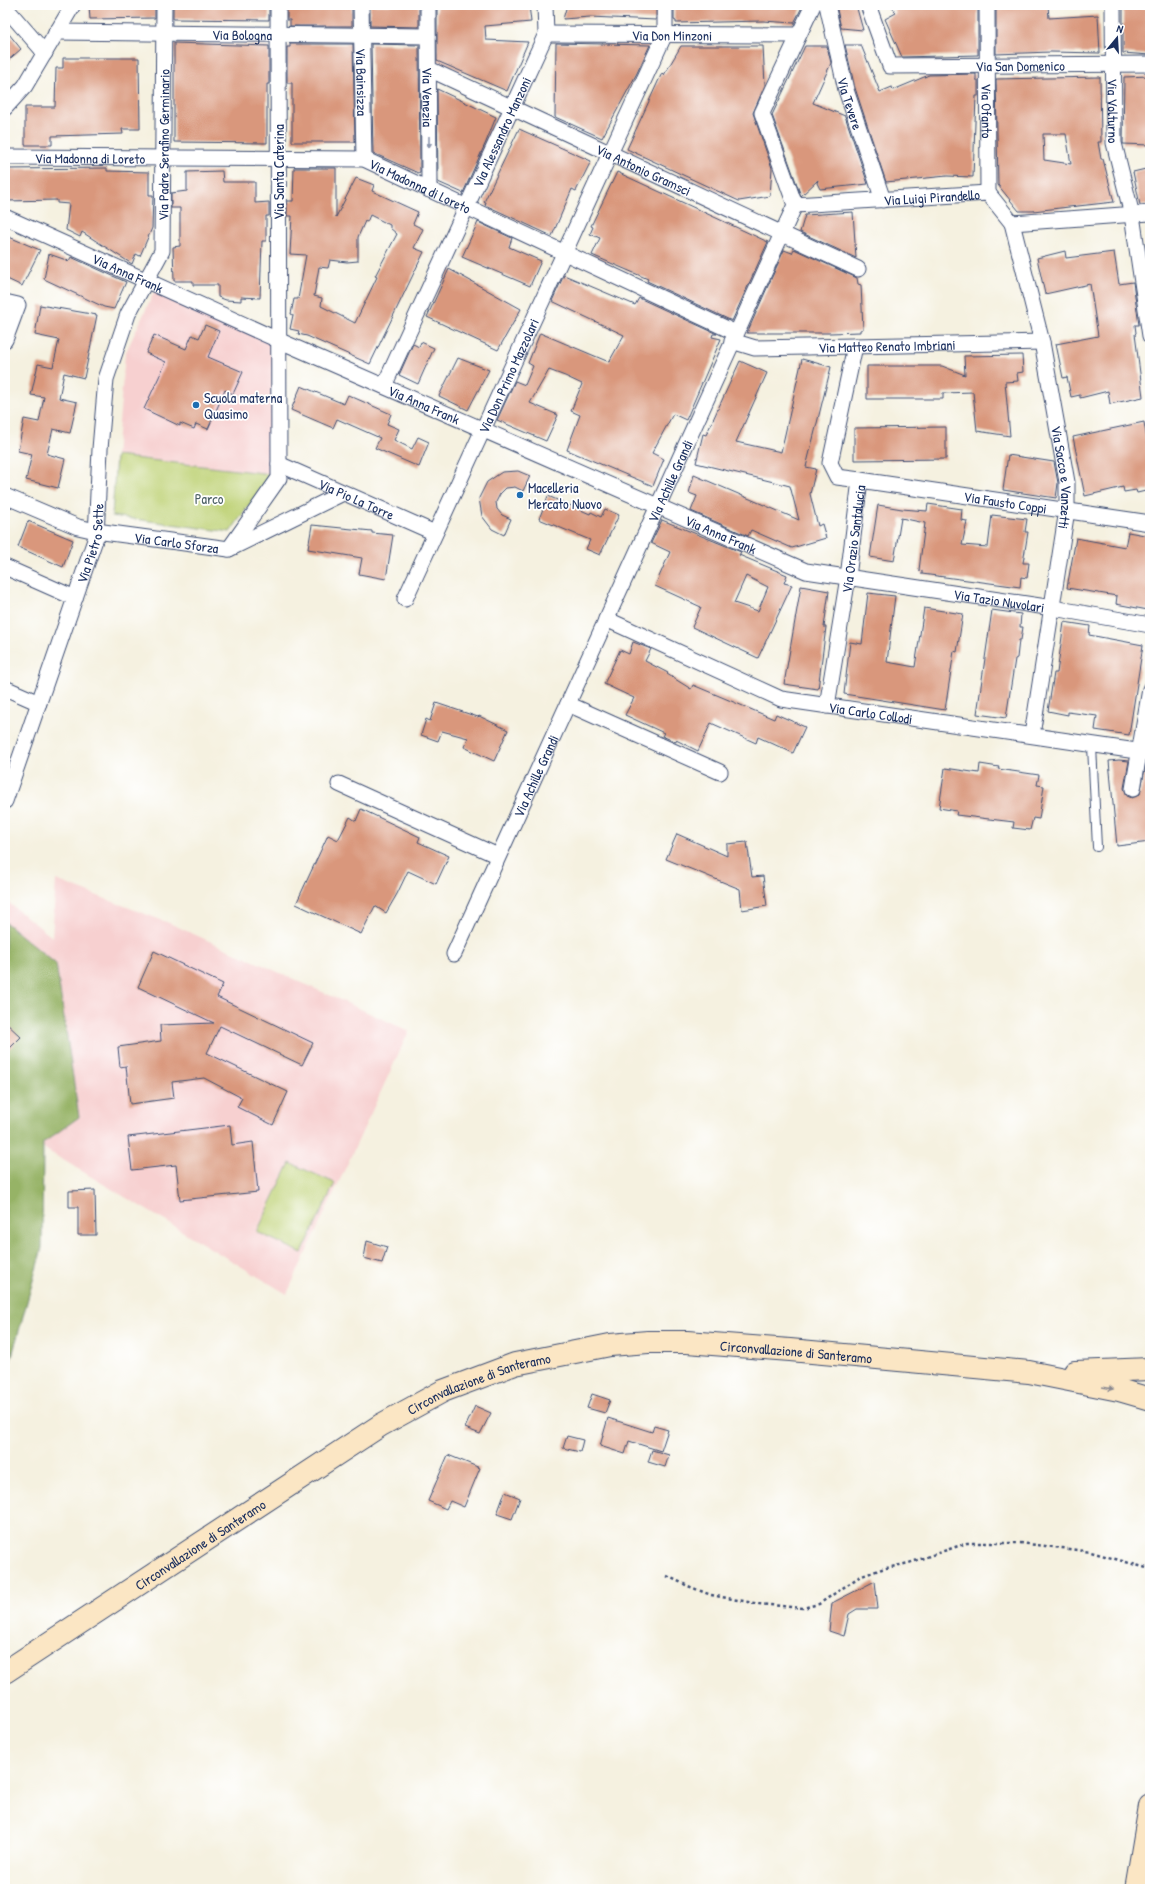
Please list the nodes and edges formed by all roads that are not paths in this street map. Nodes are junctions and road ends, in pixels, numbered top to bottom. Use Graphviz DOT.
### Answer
graph roads {
  1 [pos="73,5"];
  2 [pos="164,5"];
  3 [pos="278,5"];
  4 [pos="362,5"];
  5 [pos="428,5"];
  6 [pos="545,5"];
  7 [pos="665,5"];
  8 [pos="813,5"];
  9 [pos="827,5"];
  10 [pos="868,5"];
  11 [pos="987,5"];
  12 [pos="1113,5"];
  13 [pos="5,7"];
  14 [pos="56,32"];
  15 [pos="164,34"];
  16 [pos="546,34"];
  17 [pos="665,34"];
  18 [pos="278,35"];
  19 [pos="798,35"];
  20 [pos="362,36"];
  21 [pos="428,36"];
  22 [pos="45,53"];
  23 [pos="1150,64"];
  24 [pos="1114,65"];
  25 [pos="987,66"];
  26 [pos="429,70"];
  27 [pos="512,107"];
  28 [pos="5,108"];
  29 [pos="610,153"];
  30 [pos="5,157"];
  31 [pos="163,158"];
  32 [pos="278,159"];
  33 [pos="364,159"];
  34 [pos="429,190"];
  35 [pos="988,193"];
  36 [pos="883,200"];
  37 [pos="795,205"];
  38 [pos="467,208"];
  39 [pos="1150,213"];
  40 [pos="1132,215"];
  41 [pos="5,216"];
  42 [pos="1012,223"];
  43 [pos="782,233"];
  44 [pos="563,253"];
  45 [pos="858,269"];
  46 [pos="145,280"];
  47 [pos="12,304"];
  48 [pos="1150,336"];
  49 [pos="734,337"];
  50 [pos="5,340"];
  51 [pos="278,340"];
  52 [pos="1042,342"];
  53 [pos="855,346"];
  54 [pos="384,386"];
  55 [pos="482,429"];
  56 [pos="278,464"];
  57 [pos="860,480"];
  58 [pos="343,493"];
  59 [pos="5,496"];
  60 [pos="658,506"];
  61 [pos="1067,510"];
  62 [pos="1150,523"];
  63 [pos="96,531"];
  64 [pos="434,533"];
  65 [pos="229,548"];
  66 [pos="5,567"];
  67 [pos="848,577"];
  68 [pos="75,598"];
  69 [pos="405,598"];
  70 [pos="1053,608"];
  71 [pos="606,619"];
  72 [pos="1150,625"];
  73 [pos="5,688"];
  74 [pos="1150,689"];
  75 [pos="39,703"];
  76 [pos="568,704"];
  77 [pos="827,706"];
  78 [pos="1032,735"];
  79 [pos="1092,746"];
  80 [pos="1144,753"];
  81 [pos="720,772"];
  82 [pos="339,784"];
  83 [pos="1133,788"];
  84 [pos="5,801"];
  85 [pos="1097,847"];
  86 [pos="498,856"];
  87 [pos="454,954"];
  88 [pos="1150,1369"];
  89 [pos="1029,1372"];
  90 [pos="1150,1398"];
  91 [pos="5,1672"];
  92 [pos="1150,1806"];
  93 [pos="1136,1889"];
  1 -- 14 [label="street"];
  2 -- 15 [label="street, Via Padre Serafino Germinario"];
  3 -- 18 [label="street, Via Santa Caterina"];
  4 -- 20 [label="street, Via Bainsizza"];
  5 -- 21 [label="street, Via Venezia"];
  6 -- 16 [label="street, Via Alessandro Manzoni"];
  7 -- 17 [label="street"];
  8 -- 19 [label="street"];
  9 -- 36 [label="street, Via Tevere"];
  10 -- 25 [label="street, Via San Domenico"];
  11 -- 25 [label="street, Via Ofanto"];
  12 -- 24 [label="street, Via Volturno"];
  13 -- 22 [label="street"];
  14 -- 15 [label="street, Via Bologna"];
  14 -- 22 [label="street"];
  15 -- 18 [label="street, Via Bologna"];
  15 -- 31 [label="street, Via Padre Serafino Germinario"];
  16 -- 17 [label="street, Via Don Minzoni"];
  16 -- 27 [label="street, Via Alessandro Manzoni"];
  17 -- 19 [label="street, Via Don Minzoni"];
  17 -- 29 [label="street, Via Don Primo Mazzolari"];
  18 -- 20 [label="street, Via Bologna"];
  18 -- 32 [label="street, Via Santa Caterina"];
  19 -- 37 [label="street"];
  20 -- 21 [label="street, Via Bologna"];
  20 -- 33 [label="street, Via Bainsizza"];
  21 -- 26 [label="street, Via Venezia"];
  22 -- 28 [label="street"];
  23 -- 24 [label="street, Via San Domenico"];
  24 -- 25 [label="street, Via San Domenico"];
  24 -- 40 [label="street, Via Volturno"];
  25 -- 35 [label="street, Via Ofanto"];
  26 -- 27 [label="street, Via Antonio Gramsci"];
  26 -- 34 [label="street, Via Venezia, one-way"];
  27 -- 29 [label="street, Via Antonio Gramsci"];
  27 -- 38 [label="street, Via Alessandro Manzoni"];
  29 -- 43 [label="street, Via Antonio Gramsci"];
  29 -- 44 [label="street, Via Don Primo Mazzolari"];
  30 -- 31 [label="street, Via Madonna di Loreto"];
  31 -- 32 [label="street, Via Madonna di Loreto"];
  31 -- 46 [label="street, Via Padre Serafino Germinario"];
  32 -- 33 [label="street, Via Madonna di Loreto"];
  32 -- 51 [label="street, Via Santa Caterina"];
  33 -- 34 [label="street, Via Madonna di Loreto"];
  34 -- 38 [label="street, Via Madonna di Loreto"];
  35 -- 36 [label="street, Via Luigi Pirandello"];
  35 -- 42 [label="street, Via Luigi Pirandello"];
  36 -- 37 [label="street, Via Luigi Pirandello"];
  37 -- 43 [label="street, Via Achille Grandi"];
  38 -- 44 [label="street, Via Madonna di Loreto"];
  38 -- 54 [label="street, Via Alessandro Manzoni"];
  39 -- 40 [label="street"];
  40 -- 42 [label="street"];
  40 -- 48 [label="street, Via Volturno"];
  41 -- 46 [label="street, Via Anna Frank"];
  42 -- 52 [label="street, Via Sacco e Vanzetti"];
  43 -- 45 [label="street, Via Antonio Gramsci"];
  43 -- 49 [label="street, Via Achille Grandi"];
  44 -- 49 [label="street, Via Madonna di Loreto"];
  44 -- 55 [label="street, Via Don Primo Mazzolari"];
  46 -- 51 [label="street, Via Anna Frank"];
  46 -- 63 [label="street, Via Pietro Sette"];
  47 -- 50 [label="street"];
  49 -- 53 [label="street, Via Matteo Renato Imbriani"];
  49 -- 60 [label="street, Via Achille Grandi"];
  51 -- 54 [label="street, Via Anna Frank"];
  51 -- 56 [label="street, Via Santa Caterina"];
  52 -- 53 [label="street, Via Matteo Renato Imbriani"];
  52 -- 61 [label="street, Via Sacco e Vanzetti"];
  53 -- 57 [label="street, Via Orazio Santalucia"];
  54 -- 55 [label="street, Via Anna Frank"];
  55 -- 60 [label="street, Via Anna Frank"];
  55 -- 64 [label="street, Via Don Primo Mazzolari"];
  56 -- 58 [label="street, Via Pio La Torre"];
  56 -- 65 [label="street, Via Santa Caterina"];
  57 -- 61 [label="street, Via Fausto Coppi"];
  57 -- 67 [label="street, Via Orazio Santalucia"];
  58 -- 64 [label="street, Via Pio La Torre"];
  58 -- 65 [label="street, Via Carlo Sforza"];
  59 -- 63 [label="street, Via Carlo Sforza"];
  60 -- 67 [label="street, Via Anna Frank"];
  60 -- 71 [label="street, Via Achille Grandi"];
  61 -- 62 [label="street, Via Fausto Coppi"];
  61 -- 70 [label="street, Via Sacco e Vanzetti"];
  63 -- 65 [label="street, Via Carlo Sforza"];
  63 -- 68 [label="street, Via Pietro Sette"];
  64 -- 69 [label="street, Via Don Primo Mazzolari"];
  66 -- 68 [label="street"];
  67 -- 70 [label="street, Via Tazio Nuvolari"];
  67 -- 77 [label="street, Via Orazio Santalucia"];
  68 -- 75 [label="street, Via Pietro Sette"];
  70 -- 72 [label="street, Via Tazio Nuvolari"];
  70 -- 78 [label="street, Via Sacco e Vanzetti"];
  71 -- 76 [label="street, Via Achille Grandi"];
  71 -- 77 [label="street, Via Carlo Collodi"];
  73 -- 75 [label="street"];
  74 -- 80 [label="street"];
  75 -- 84 [label="street, Via Pietro Sette"];
  76 -- 81 [label="street"];
  76 -- 86 [label="street, Via Achille Grandi"];
  77 -- 78 [label="street, Via Carlo Collodi"];
  78 -- 79 [label="street, Via Carlo Collodi"];
  79 -- 80 [label="street, Via Carlo Collodi"];
  79 -- 85 [label="lane"];
  80 -- 83 [label="street"];
  82 -- 86 [label="street"];
  86 -- 87 [label="street, Via Achille Grandi"];
  88 -- 89 [label="main road, Circonvallazione di Santeramo"];
  89 -- 90 [label="main road, Circonvallazione di Santeramo, one-way"];
  89 -- 91 [label="main road, Circonvallazione di Santeramo"];
  92 -- 93 [label="main road"];
}
